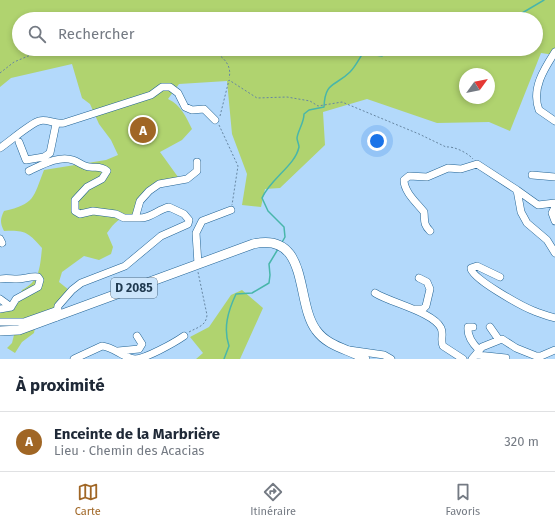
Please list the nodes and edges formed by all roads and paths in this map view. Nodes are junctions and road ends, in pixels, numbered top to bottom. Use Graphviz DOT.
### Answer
graph roads {
  1 [pos="555,52"];
  2 [pos="28,56"];
  3 [pos="221,56"];
  4 [pos="0,73"];
  5 [pos="229,80"];
  6 [pos="216,120"];
  7 [pos="555,121"];
  8 [pos="56,124"];
  9 [pos="19,142"];
  10 [pos="0,148"];
  11 [pos="197,162"];
  12 [pos="475,162"];
  13 [pos="29,171"];
  14 [pos="532,175"];
  15 [pos="555,177"];
  16 [pos="517,190"];
  17 [pos="555,203"];
  18 [pos="555,207"];
  19 [pos="231,210"];
  20 [pos="138,218"];
  21 [pos="555,221"];
  22 [pos="430,231"];
  23 [pos="555,253"];
  24 [pos="198,264"];
  25 [pos="188,268"];
  26 [pos="419,278"];
  27 [pos="500,278"];
  28 [pos="0,279"];
  29 [pos="376,293"];
  30 [pos="0,299"];
  31 [pos="11,307"];
  32 [pos="0,309"];
  33 [pos="415,310"];
  34 [pos="59,311"];
  35 [pos="555,318"];
  36 [pos="0,322"];
  37 [pos="473,327"];
  38 [pos="490,327"];
  39 [pos="0,331"];
  40 [pos="137,336"];
  41 [pos="184,336"];
  42 [pos="499,340"];
  43 [pos="344,349"];
  44 [pos="555,350"];
  45 [pos="121,355"];
  46 [pos="476,355"];
  47 [pos="376,356"];
  48 [pos="506,358"];
  49 [pos="74,359"];
  50 [pos="365,359"];
  51 [pos="392,359"];
  52 [pos="463,359"];
  1 -- 7 [label="street"];
  2 -- 4 [label="path"];
  3 -- 5 [label="path"];
  5 -- 6 [label="path"];
  5 -- 12 [label="path"];
  6 -- 8 [label="street"];
  6 -- 19 [label="path"];
  8 -- 9 [label="street"];
  8 -- 10 [label="street"];
  11 -- 20 [label="street"];
  12 -- 16 [label="street"];
  12 -- 22 [label="street"];
  13 -- 20 [label="street"];
  14 -- 15 [label="street"];
  16 -- 17 [label="street"];
  16 -- 23 [label="street"];
  18 -- 21 [label="street"];
  19 -- 24 [label="street"];
  20 -- 34 [label="street"];
  24 -- 25 [label="main road, D 2085"];
  24 -- 43 [label="main road, D 2085"];
  25 -- 34 [label="main road, D 2085"];
  25 -- 41 [label="path"];
  26 -- 33 [label="street"];
  27 -- 35 [label="street"];
  28 -- 31 [label="street"];
  29 -- 33 [label="street"];
  30 -- 31 [label="street"];
  31 -- 32 [label="street"];
  33 -- 52 [label="street"];
  34 -- 36 [label="street"];
  34 -- 39 [label="main road, D 2085"];
  37 -- 46 [label="street"];
  38 -- 42 [label="street"];
  40 -- 45 [label="street"];
  41 -- 45 [label="street"];
  42 -- 44 [label="street"];
  42 -- 46 [label="street"];
  43 -- 47 [label="street"];
  43 -- 50 [label="main road, D 2085"];
  45 -- 49 [label="street"];
  46 -- 48 [label="street"];
  47 -- 51 [label="street"];
}
